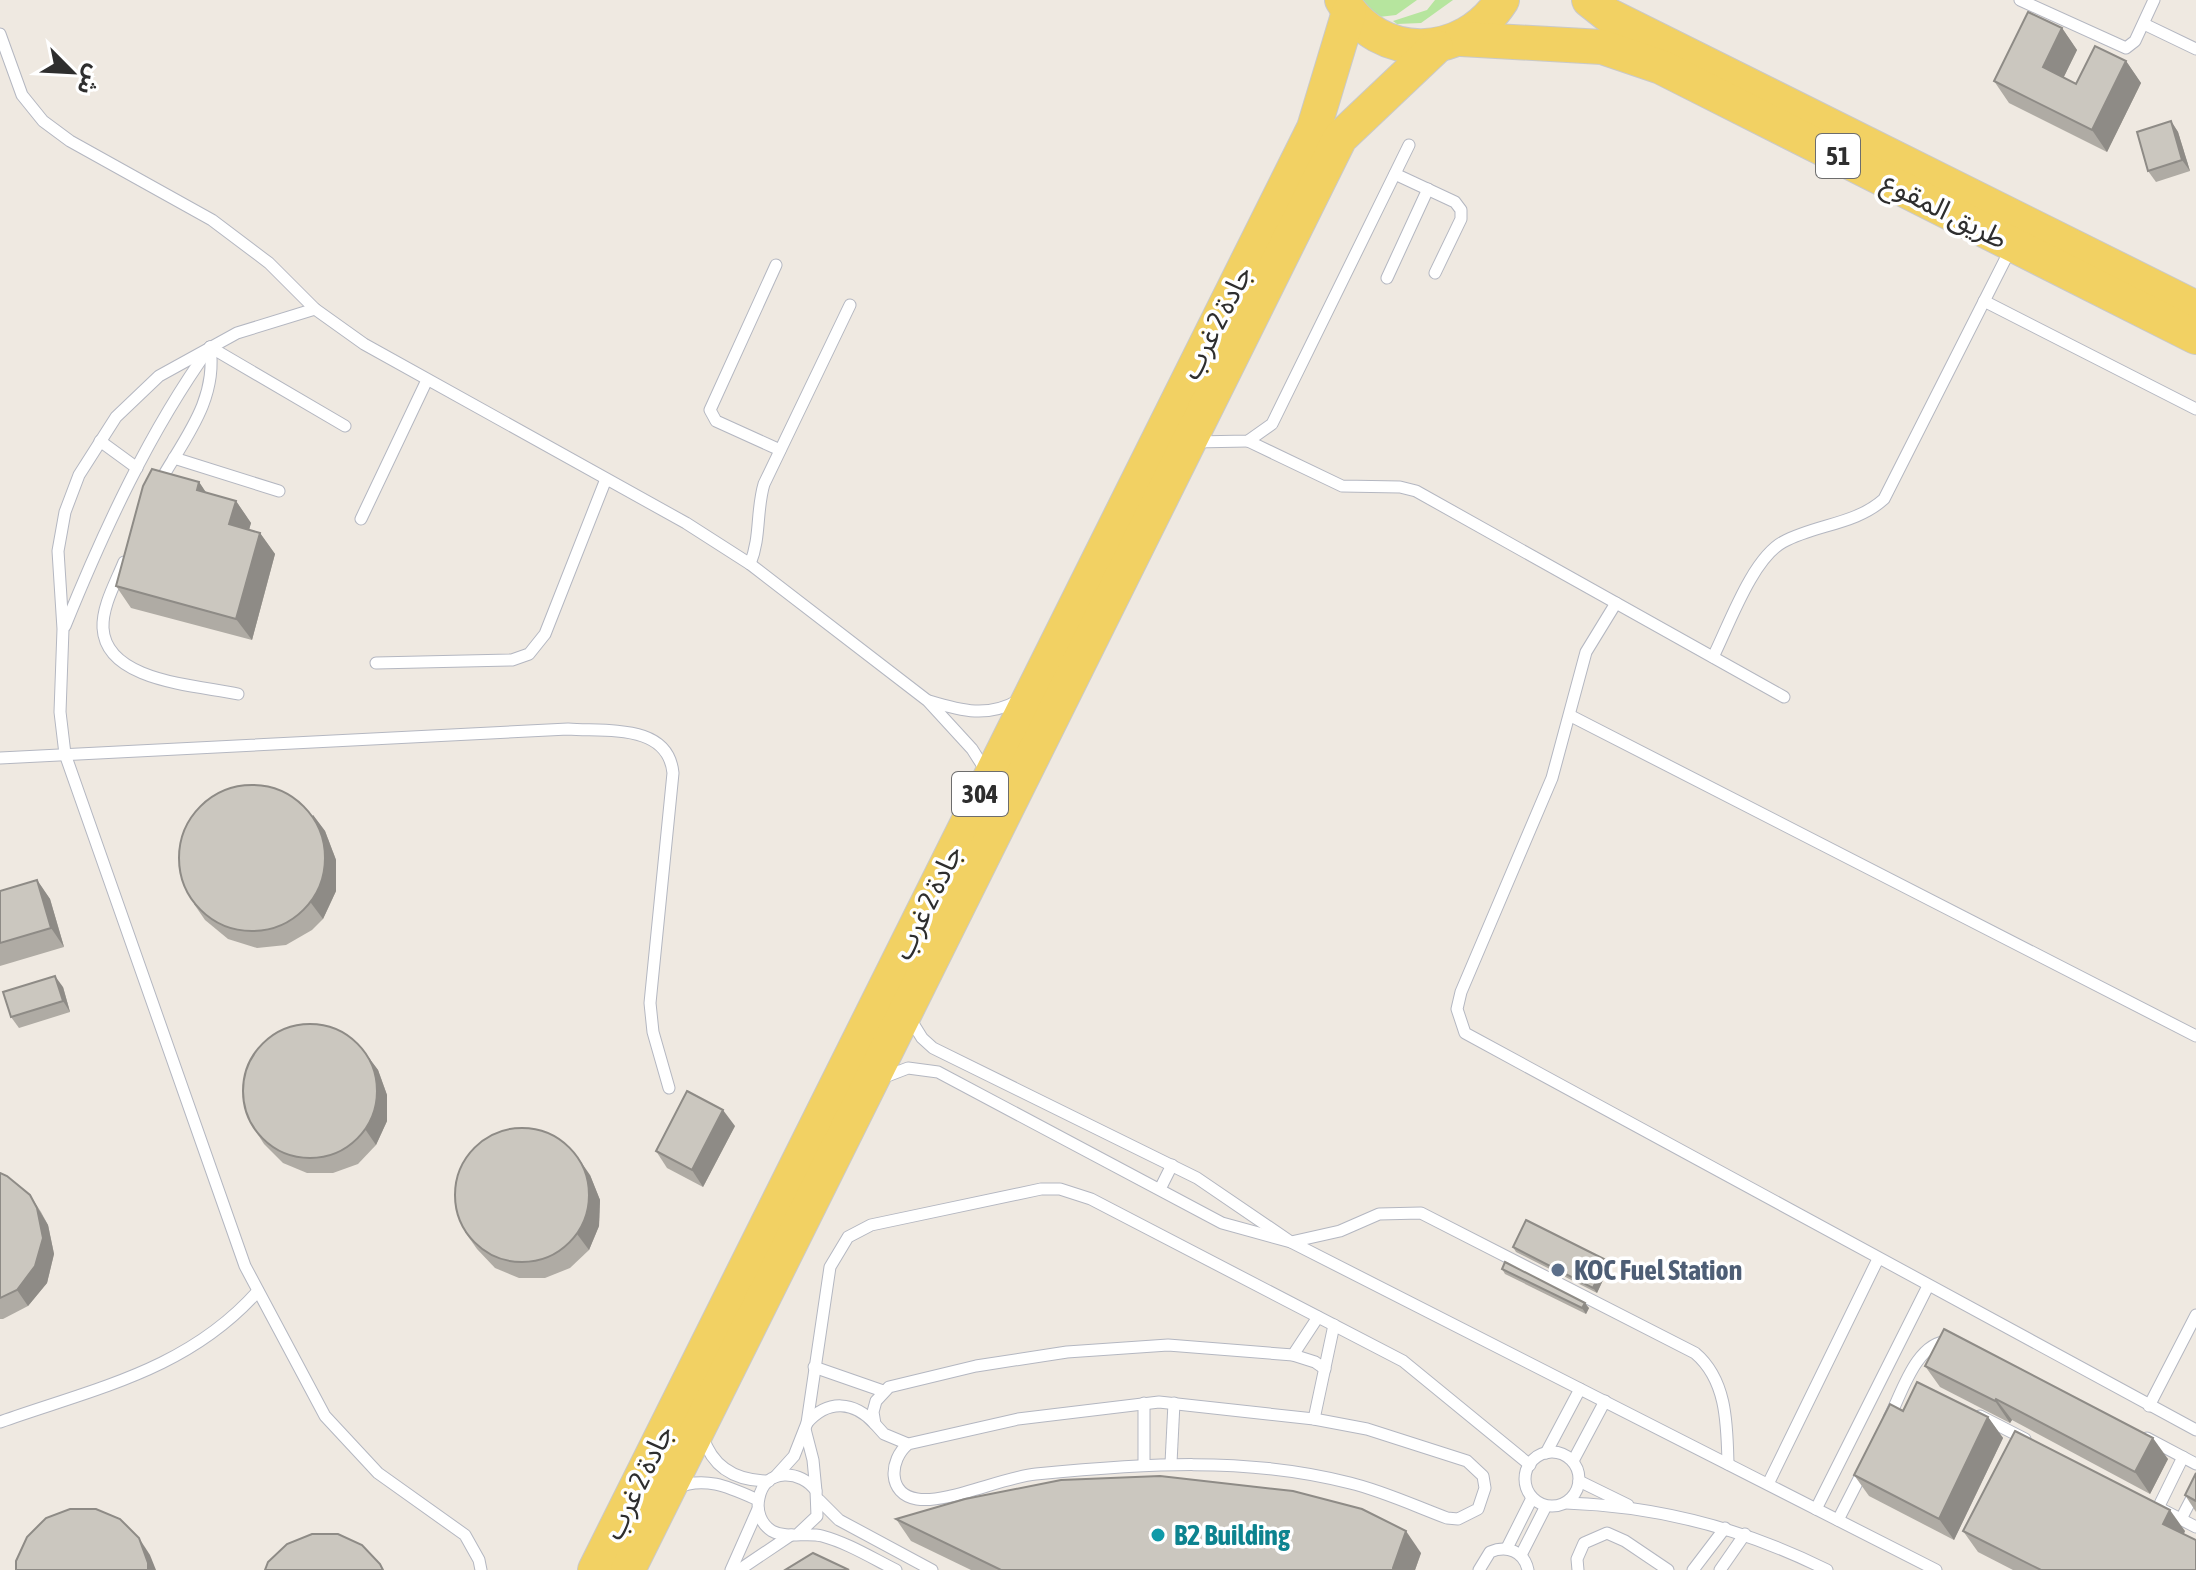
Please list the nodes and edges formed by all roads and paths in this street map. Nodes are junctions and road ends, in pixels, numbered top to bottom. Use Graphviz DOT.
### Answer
graph roads {
  1 [pos="1502,0"];
  2 [pos="1589,0"];
  3 [pos="2020,0"];
  4 [pos="2154,0"];
  5 [pos="1345,6"];
  6 [pos="2144,24"];
  7 [pos="0,34"];
  8 [pos="1449,43"];
  9 [pos="2196,49"];
  10 [pos="1409,145"];
  11 [pos="1395,174"];
  12 [pos="1428,189"];
  13 [pos="2013,244"];
  14 [pos="776,265"];
  15 [pos="1435,273"];
  16 [pos="1387,278"];
  17 [pos="1984,301"];
  18 [pos="850,305"];
  19 [pos="2196,308"];
  20 [pos="315,309"];
  21 [pos="2196,337"];
  22 [pos="210,347"];
  23 [pos="427,380"];
  24 [pos="2196,409"];
  25 [pos="345,426"];
  26 [pos="100,441"];
  27 [pos="1190,441"];
  28 [pos="1248,441"];
  29 [pos="780,450"];
  30 [pos="174,458"];
  31 [pos="137,468"];
  32 [pos="606,479"];
  33 [pos="279,491"];
  34 [pos="153,495"];
  35 [pos="361,519"];
  36 [pos="130,546"];
  37 [pos="750,564"];
  38 [pos="1616,603"];
  39 [pos="63,629"];
  40 [pos="1713,657"];
  41 [pos="376,663"];
  42 [pos="1032,690"];
  43 [pos="238,694"];
  44 [pos="1784,697"];
  45 [pos="928,701"];
  46 [pos="1571,716"];
  47 [pos="65,754"];
  48 [pos="0,758"];
  49 [pos="989,776"];
  50 [pos="907,1013"];
  51 [pos="2196,1036"];
  52 [pos="946,1055"];
  53 [pos="938,1072"];
  54 [pos="669,1088"];
  55 [pos="869,1089"];
  56 [pos="1172,1165"];
  57 [pos="1160,1189"];
  58 [pos="1291,1242"];
  59 [pos="1878,1259"];
  60 [pos="1928,1286"];
  61 [pos="258,1291"];
  62 [pos="2196,1315"];
  63 [pos="1318,1317"];
  64 [pos="1334,1325"];
  65 [pos="1960,1341"];
  66 [pos="1293,1355"];
  67 [pos="814,1367"];
  68 [pos="1325,1369"];
  69 [pos="1580,1389"];
  70 [pos="883,1391"];
  71 [pos="1605,1401"];
  72 [pos="1144,1403"];
  73 [pos="1174,1403"];
  74 [pos="2149,1406"];
  75 [pos="1965,1409"];
  76 [pos="1314,1419"];
  77 [pos="0,1422"];
  78 [pos="875,1424"];
  79 [pos="806,1426"];
  80 [pos="701,1427"];
  81 [pos="1885,1427"];
  82 [pos="2196,1430"];
  83 [pos="2141,1435"];
  84 [pos="908,1444"];
  85 [pos="2034,1444"];
  86 [pos="1546,1453"];
  87 [pos="1872,1453"];
  88 [pos="2183,1457"];
  89 [pos="1573,1461"];
  90 [pos="1171,1463"];
  91 [pos="1144,1464"];
  92 [pos="1728,1464"];
  93 [pos="2196,1464"];
  94 [pos="1530,1465"];
  95 [pos="772,1479"];
  96 [pos="1579,1481"];
  97 [pos="1768,1484"];
  98 [pos="2196,1490"];
  99 [pos="668,1491"];
  100 [pos="817,1496"];
  101 [pos="1532,1498"];
  102 [pos="2144,1501"];
  103 [pos="1566,1503"];
  104 [pos="758,1504"];
  105 [pos="1628,1505"];
  106 [pos="1546,1506"];
  107 [pos="2158,1508"];
  108 [pos="1816,1509"];
  109 [pos="2181,1519"];
  110 [pos="1838,1520"];
  111 [pos="2196,1527"];
  112 [pos="1725,1528"];
  113 [pos="795,1534"];
  114 [pos="1745,1534"];
  115 [pos="1507,1548"];
  116 [pos="1521,1555"];
  117 [pos="481,1570"];
  118 [pos="595,1570"];
  119 [pos="628,1570"];
  120 [pos="731,1570"];
  121 [pos="739,1570"];
  122 [pos="896,1570"];
  123 [pos="932,1570"];
  124 [pos="1479,1570"];
  125 [pos="1528,1570"];
  126 [pos="1578,1570"];
  127 [pos="1668,1570"];
  128 [pos="1693,1570"];
  129 [pos="1720,1570"];
  130 [pos="1827,1570"];
  131 [pos="1936,1570"];
  1 -- 8 [label="main road, جادة 2 غرب"];
  2 -- 19 [label="main road, طريق المقوع / 51"];
  3 -- 6 [label="lane"];
  4 -- 6 [label="lane"];
  5 -- 8 [label="main road, 51"];
  5 -- 42 [label="main road, جادة 2 غرب / 304"];
  6 -- 9 [label="lane"];
  7 -- 20 [label="lane"];
  8 -- 13 [label="main road, طريق المقوع / 51"];
  8 -- 27 [label="main road, جادة 2 غرب / 304"];
  10 -- 11 [label="lane"];
  11 -- 12 [label="lane"];
  11 -- 28 [label="lane"];
  12 -- 15 [label="lane"];
  12 -- 16 [label="lane"];
  13 -- 17 [label="lane"];
  13 -- 21 [label="main road, طريق المقوع / 51"];
  14 -- 29 [label="lane"];
  17 -- 24 [label="lane"];
  17 -- 40 [label="lane"];
  18 -- 29 [label="lane"];
  20 -- 22 [label="lane"];
  20 -- 23 [label="lane"];
  22 -- 25 [label="lane"];
  22 -- 26 [label="lane"];
  22 -- 30 [label="lane"];
  22 -- 31 [label="lane"];
  23 -- 32 [label="lane"];
  23 -- 35 [label="lane"];
  26 -- 31 [label="lane"];
  26 -- 39 [label="lane"];
  27 -- 28 [label="lane"];
  27 -- 50 [label="main road, جادة 2 غرب / 304"];
  28 -- 38 [label="lane"];
  29 -- 37 [label="lane"];
  30 -- 33 [label="lane"];
  30 -- 34 [label="lane"];
  31 -- 39 [label="lane"];
  32 -- 37 [label="lane"];
  32 -- 41 [label="lane"];
  36 -- 43 [label="lane"];
  37 -- 45 [label="lane"];
  38 -- 40 [label="lane"];
  38 -- 46 [label="lane"];
  39 -- 47 [label="lane"];
  40 -- 44 [label="lane"];
  42 -- 45 [label="lane"];
  42 -- 49 [label="main road, جادة 2 غرب / 304"];
  45 -- 49 [label="lane"];
  46 -- 51 [label="lane"];
  46 -- 59 [label="lane"];
  47 -- 48 [label="lane"];
  47 -- 54 [label="lane"];
  47 -- 61 [label="lane"];
  49 -- 118 [label="main road, جادة 2 غرب / 304"];
  50 -- 52 [label="lane"];
  50 -- 55 [label="main road, جادة 2 غرب / 304"];
  52 -- 53 [label="lane"];
  52 -- 56 [label="lane"];
  53 -- 55 [label="lane"];
  53 -- 57 [label="lane"];
  55 -- 80 [label="main road, جادة 2 غرب / 304"];
  56 -- 57 [label="lane"];
  56 -- 58 [label="lane"];
  57 -- 58 [label="lane"];
  58 -- 69 [label="lane"];
  58 -- 92 [label="lane"];
  59 -- 60 [label="lane"];
  59 -- 97 [label="lane"];
  60 -- 74 [label="lane"];
  60 -- 108 [label="lane"];
  61 -- 77 [label="lane"];
  61 -- 117 [label="lane"];
  62 -- 74 [label="lane"];
  63 -- 64 [label="lane"];
  63 -- 66 [label="lane"];
  63 -- 67 [label="lane"];
  64 -- 68 [label="lane"];
  64 -- 94 [label="lane"];
  65 -- 81 [label="lane"];
  66 -- 68 [label="lane"];
  66 -- 70 [label="lane"];
  67 -- 70 [label="lane"];
  67 -- 79 [label="lane"];
  68 -- 76 [label="lane"];
  69 -- 71 [label="lane"];
  69 -- 86 [label="lane"];
  70 -- 78 [label="lane"];
  71 -- 89 [label="lane"];
  71 -- 92 [label="lane"];
  72 -- 73 [label="lane"];
  72 -- 84 [label="lane"];
  72 -- 91 [label="lane"];
  73 -- 76 [label="lane"];
  73 -- 90 [label="lane"];
  74 -- 82 [label="lane"];
  75 -- 85 [label="lane"];
  76 -- 90 [label="lane"];
  78 -- 79 [label="lane"];
  78 -- 84 [label="lane"];
  79 -- 95 [label="lane"];
  79 -- 100 [label="lane"];
  80 -- 95 [label="lane"];
  80 -- 99 [label="main road, جادة 2 غرب / 304"];
  83 -- 88 [label="lane"];
  84 -- 91 [label="lane"];
  86 -- 89 [label="lane"];
  86 -- 94 [label="lane"];
  87 -- 110 [label="lane"];
  88 -- 93 [label="lane"];
  88 -- 107 [label="lane"];
  89 -- 96 [label="lane"];
  90 -- 91 [label="lane"];
  92 -- 97 [label="lane"];
  94 -- 101 [label="lane"];
  95 -- 100 [label="lane"];
  95 -- 104 [label="lane"];
  96 -- 103 [label="lane"];
  96 -- 105 [label="lane"];
  97 -- 108 [label="lane"];
  98 -- 109 [label="lane"];
  99 -- 104 [label="lane"];
  99 -- 119 [label="main road, جادة 2 غرب / 304"];
  100 -- 113 [label="lane"];
  100 -- 123 [label="lane"];
  101 -- 106 [label="lane"];
  101 -- 115 [label="lane"];
  102 -- 107 [label="lane"];
  103 -- 105 [label="lane"];
  103 -- 106 [label="lane"];
  104 -- 113 [label="lane"];
  104 -- 120 [label="lane"];
  105 -- 112 [label="lane"];
  106 -- 116 [label="lane"];
  107 -- 109 [label="lane"];
  108 -- 110 [label="lane"];
  109 -- 111 [label="lane"];
  110 -- 131 [label="lane"];
  112 -- 114 [label="lane"];
  112 -- 128 [label="lane"];
  113 -- 121 [label="lane"];
  113 -- 122 [label="lane"];
  114 -- 129 [label="lane"];
  114 -- 130 [label="lane"];
  115 -- 116 [label="lane"];
  115 -- 124 [label="lane"];
  116 -- 125 [label="lane"];
  126 -- 127 [label="lane"];
}
